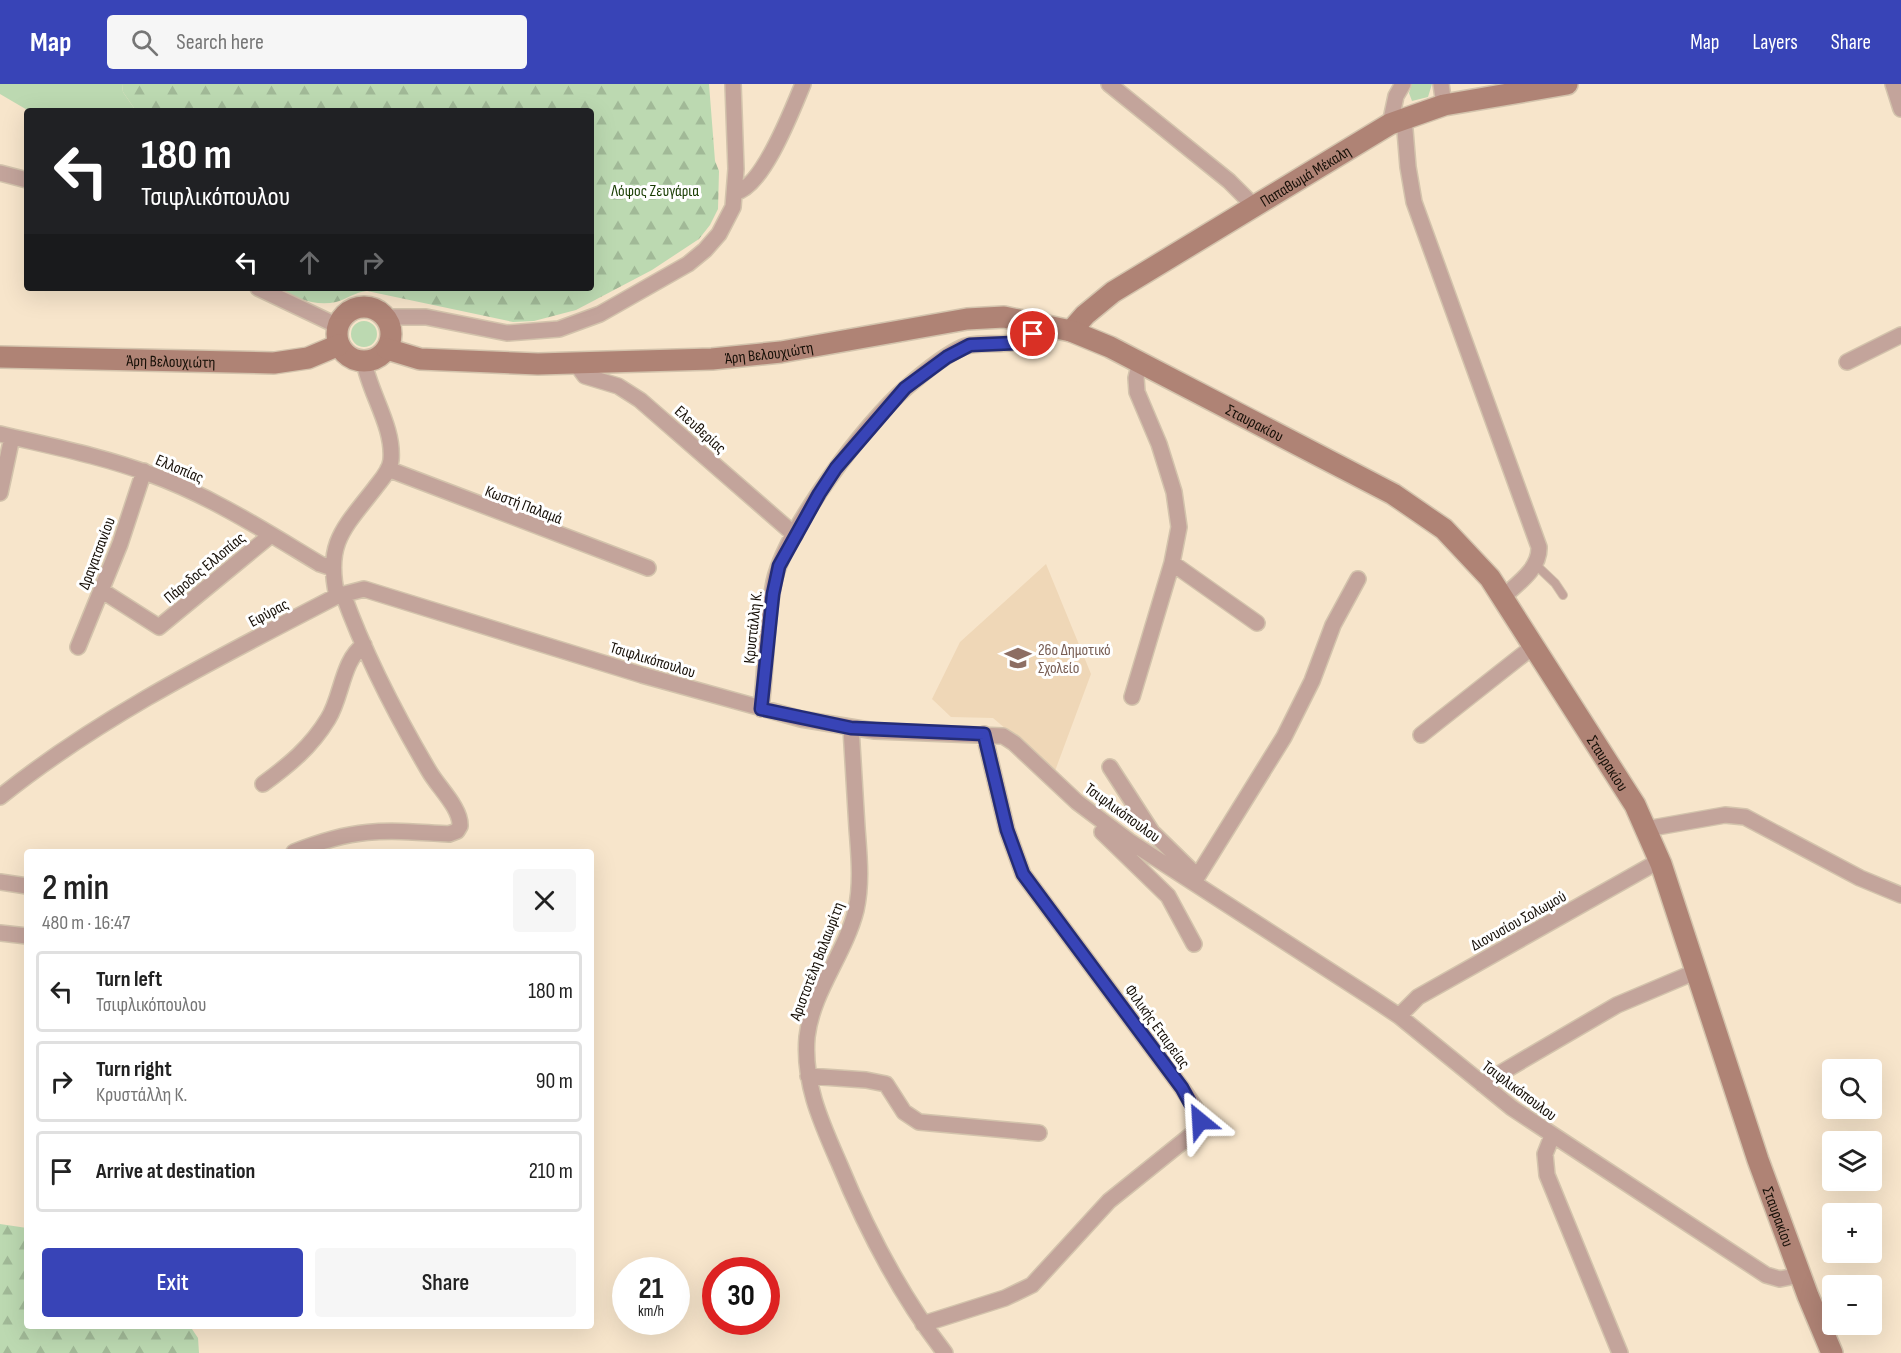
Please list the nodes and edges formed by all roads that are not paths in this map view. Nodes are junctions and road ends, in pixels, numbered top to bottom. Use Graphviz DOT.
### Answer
graph roads {
  1 [pos="733,84"];
  2 [pos="803,84"];
  3 [pos="1109,84"];
  4 [pos="1403,84"];
  5 [pos="1442,84"];
  6 [pos="1567,84"];
  7 [pos="1893,84"];
  8 [pos="1444,105"];
  9 [pos="1901,109"];
  10 [pos="1397,121"];
  11 [pos="0,173"];
  12 [pos="24,179"];
  13 [pos="736,192"];
  14 [pos="1255,207"];
  15 [pos="263,291"];
  16 [pos="385,317"];
  17 [pos="1037,322"];
  18 [pos="1071,331"];
  19 [pos="1901,335"];
  20 [pos="339,336"];
  21 [pos="387,350"];
  22 [pos="0,357"];
  23 [pos="364,362"];
  24 [pos="1140,362"];
  25 [pos="1847,362"];
  26 [pos="577,365"];
  27 [pos="6,435"];
  28 [pos="388,469"];
  29 [pos="144,471"];
  30 [pos="0,493"];
  31 [pos="271,535"];
  32 [pos="795,535"];
  33 [pos="1172,563"];
  34 [pos="1535,564"];
  35 [pos="332,568"];
  36 [pos="648,568"];
  37 [pos="1358,579"];
  38 [pos="101,590"];
  39 [pos="340,595"];
  40 [pos="1563,595"];
  41 [pos="1503,597"];
  42 [pos="1257,624"];
  43 [pos="364,645"];
  44 [pos="1535,645"];
  45 [pos="78,647"];
  46 [pos="1132,697"];
  47 [pos="761,709"];
  48 [pos="851,728"];
  49 [pos="984,734"];
  50 [pos="1420,735"];
  51 [pos="1110,767"];
  52 [pos="263,784"];
  53 [pos="0,797"];
  54 [pos="1086,810"];
  55 [pos="1646,829"];
  56 [pos="303,849"];
  57 [pos="1659,861"];
  58 [pos="0,882"];
  59 [pos="1194,882"];
  60 [pos="24,886"];
  61 [pos="1901,895"];
  62 [pos="0,933"];
  63 [pos="24,936"];
  64 [pos="1194,944"];
  65 [pos="1695,972"];
  66 [pos="1399,1017"];
  67 [pos="808,1077"];
  68 [pos="1482,1084"];
  69 [pos="1039,1133"];
  70 [pos="1552,1136"];
  71 [pos="1800,1275"];
  72 [pos="922,1324"];
  73 [pos="945,1353"];
  74 [pos="1620,1353"];
  75 [pos="1832,1353"];
  1 -- 13 [label="street"];
  2 -- 13 [label="street"];
  3 -- 14 [label="street"];
  4 -- 10 [label="street"];
  5 -- 8 [label="street"];
  6 -- 8 [label="street, Παπαθωμά Μέκαλη"];
  7 -- 9 [label="street"];
  8 -- 10 [label="street, Παπαθωμά Μέκαλη"];
  10 -- 14 [label="street, Παπαθωμά Μέκαλη"];
  10 -- 34 [label="street"];
  11 -- 12 [label="street"];
  13 -- 16 [label="street"];
  14 -- 18 [label="street, Παπαθωμά Μέκαλη"];
  15 -- 20 [label="street"];
  16 -- 20 [label="street"];
  16 -- 21 [label="street"];
  17 -- 18 [label="street, Άρη Βελουχιώτη"];
  17 -- 26 [label="street, Άρη Βελουχιώτη"];
  17 -- 32 [label="street, Κρυστάλλη Κ."];
  18 -- 24 [label="street, Άρη Βελουχιώτη"];
  19 -- 25 [label="street"];
  20 -- 22 [label="street, Άρη Βελουχιώτη"];
  20 -- 23 [label="street"];
  21 -- 23 [label="street"];
  21 -- 26 [label="street, Άρη Βελουχιώτη"];
  23 -- 28 [label="street"];
  24 -- 33 [label="street"];
  24 -- 41 [label="street, Σταυρακίου"];
  26 -- 32 [label="street, Ελευθερίας"];
  27 -- 29 [label="street, Ελλοπίας"];
  27 -- 30 [label="street"];
  28 -- 35 [label="street"];
  28 -- 36 [label="street, Κωστή Παλαμά"];
  29 -- 31 [label="street, Ελλοπίας"];
  29 -- 38 [label="street, Δραγατσανίου"];
  31 -- 35 [label="street, Ελλοπίας"];
  31 -- 38 [label="street, Πάροδος Ελλοπίας"];
  32 -- 47 [label="street, Κρυστάλλη Κ."];
  33 -- 42 [label="street"];
  33 -- 46 [label="street"];
  34 -- 40 [label="lane"];
  34 -- 41 [label="street"];
  35 -- 39 [label="street"];
  37 -- 59 [label="street"];
  38 -- 45 [label="street, Δραγατσανίου"];
  39 -- 43 [label="street"];
  39 -- 47 [label="street, Τσιφλικόπουλου"];
  39 -- 53 [label="street, Εφύρας"];
  41 -- 44 [label="street, Σταυρακίου"];
  43 -- 52 [label="street"];
  43 -- 56 [label="street"];
  44 -- 50 [label="street"];
  44 -- 55 [label="street, Σταυρακίου"];
  47 -- 48 [label="street, Τσιφλικόπουλου"];
  48 -- 49 [label="street, Τσιφλικόπουλου"];
  48 -- 67 [label="street, Αριστοτέλη Βαλαωρίτη"];
  49 -- 54 [label="street, Τσιφλικόπουλου"];
  49 -- 72 [label="street, Φιλικής Εταιρείας"];
  51 -- 59 [label="street"];
  54 -- 59 [label="street, Τσιφλικόπουλου"];
  54 -- 64 [label="street"];
  55 -- 57 [label="street, Σταυρακίου"];
  55 -- 61 [label="street"];
  57 -- 65 [label="street, Σταυρακίου"];
  57 -- 66 [label="street, Διονυσίου Σολωμού"];
  58 -- 60 [label="street"];
  59 -- 66 [label="street, Τσιφλικόπουλου"];
  62 -- 63 [label="street"];
  65 -- 68 [label="street"];
  65 -- 71 [label="street, Σταυρακίου"];
  66 -- 68 [label="street, Τσιφλικόπουλου"];
  67 -- 69 [label="street"];
  67 -- 72 [label="street, Αριστοτέλη Βαλαωρίτη"];
  68 -- 70 [label="street, Τσιφλικόπουλου"];
  70 -- 71 [label="street, Τσιφλικόπουλου"];
  70 -- 74 [label="street"];
  71 -- 75 [label="street, Σταυρακίου"];
  72 -- 73 [label="street, Αριστοτέλη Βαλαωρίτη"];
}
